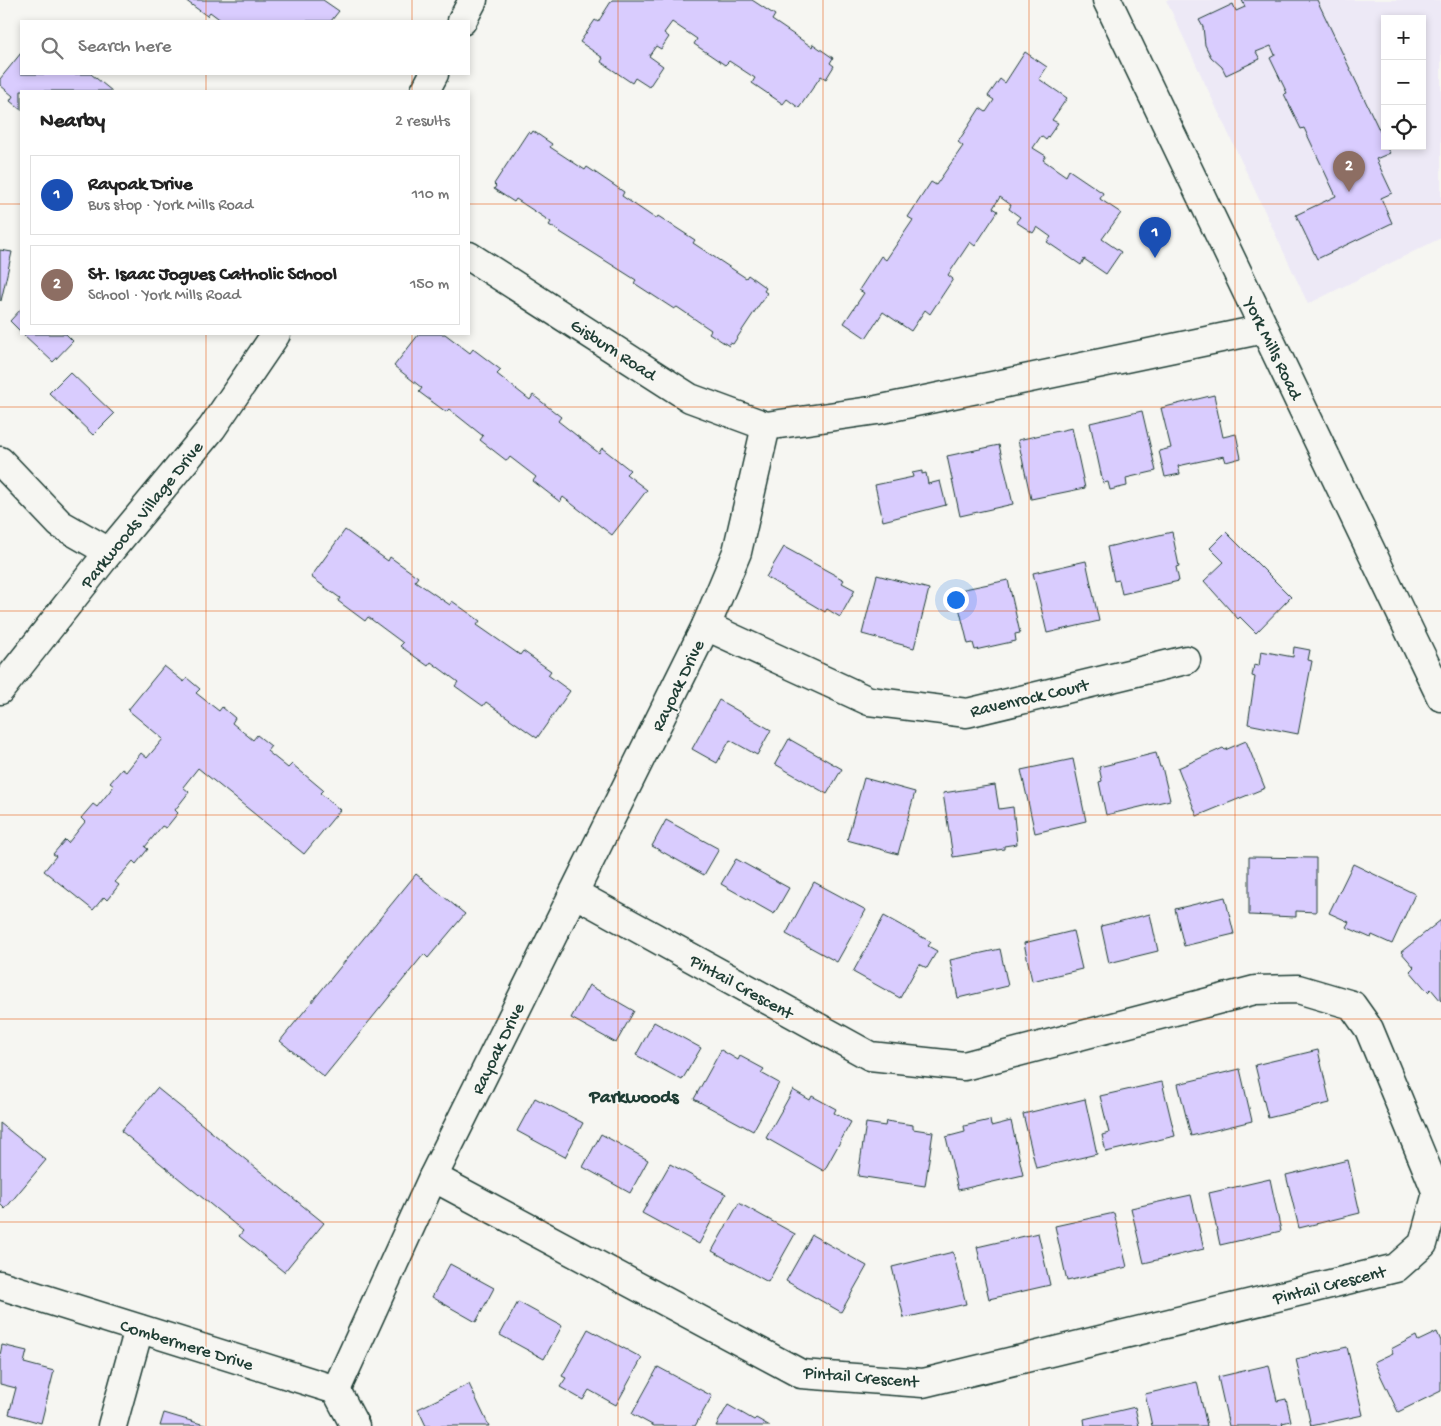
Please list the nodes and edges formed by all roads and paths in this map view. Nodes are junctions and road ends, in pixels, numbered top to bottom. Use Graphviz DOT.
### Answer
graph roads {
  1 [pos="473,0"];
  2 [pos="1107,0"];
  3 [pos="463,20"];
  4 [pos="433,75"];
  5 [pos="426,90"];
  6 [pos="470,257"];
  7 [pos="1264,328"];
  8 [pos="275,335"];
  9 [pos="766,426"];
  10 [pos="0,461"];
  11 [pos="109,552"];
  12 [pos="706,626"];
  13 [pos="1186,660"];
  14 [pos="0,690"];
  15 [pos="1441,697"];
  16 [pos="574,893"];
  17 [pos="433,1177"];
  18 [pos="0,1285"];
  19 [pos="139,1330"];
  20 [pos="336,1390"];
  21 [pos="112,1426"];
  22 [pos="355,1426"];
  1 -- 3 [label="street"];
  2 -- 7 [label="street, York Mills Road"];
  4 -- 5 [label="street"];
  6 -- 9 [label="street, Gisburn Road"];
  7 -- 9 [label="street"];
  7 -- 15 [label="street, York Mills Road"];
  8 -- 11 [label="street, Parkwoods Village Drive"];
  9 -- 12 [label="street, Rayoak Drive"];
  10 -- 11 [label="street"];
  11 -- 14 [label="street, Parkwoods Village Drive"];
  12 -- 13 [label="street, Ravenrock Court"];
  12 -- 16 [label="street, Rayoak Drive"];
  16 -- 17 [label="street, Rayoak Drive"];
  16 -- 17 [label="street, Pintail Crescent"];
  17 -- 20 [label="street, Rayoak Drive"];
  18 -- 19 [label="street, Combermere Drive"];
  19 -- 20 [label="street, Combermere Drive"];
  19 -- 21 [label="street"];
  20 -- 22 [label="street"];
}
